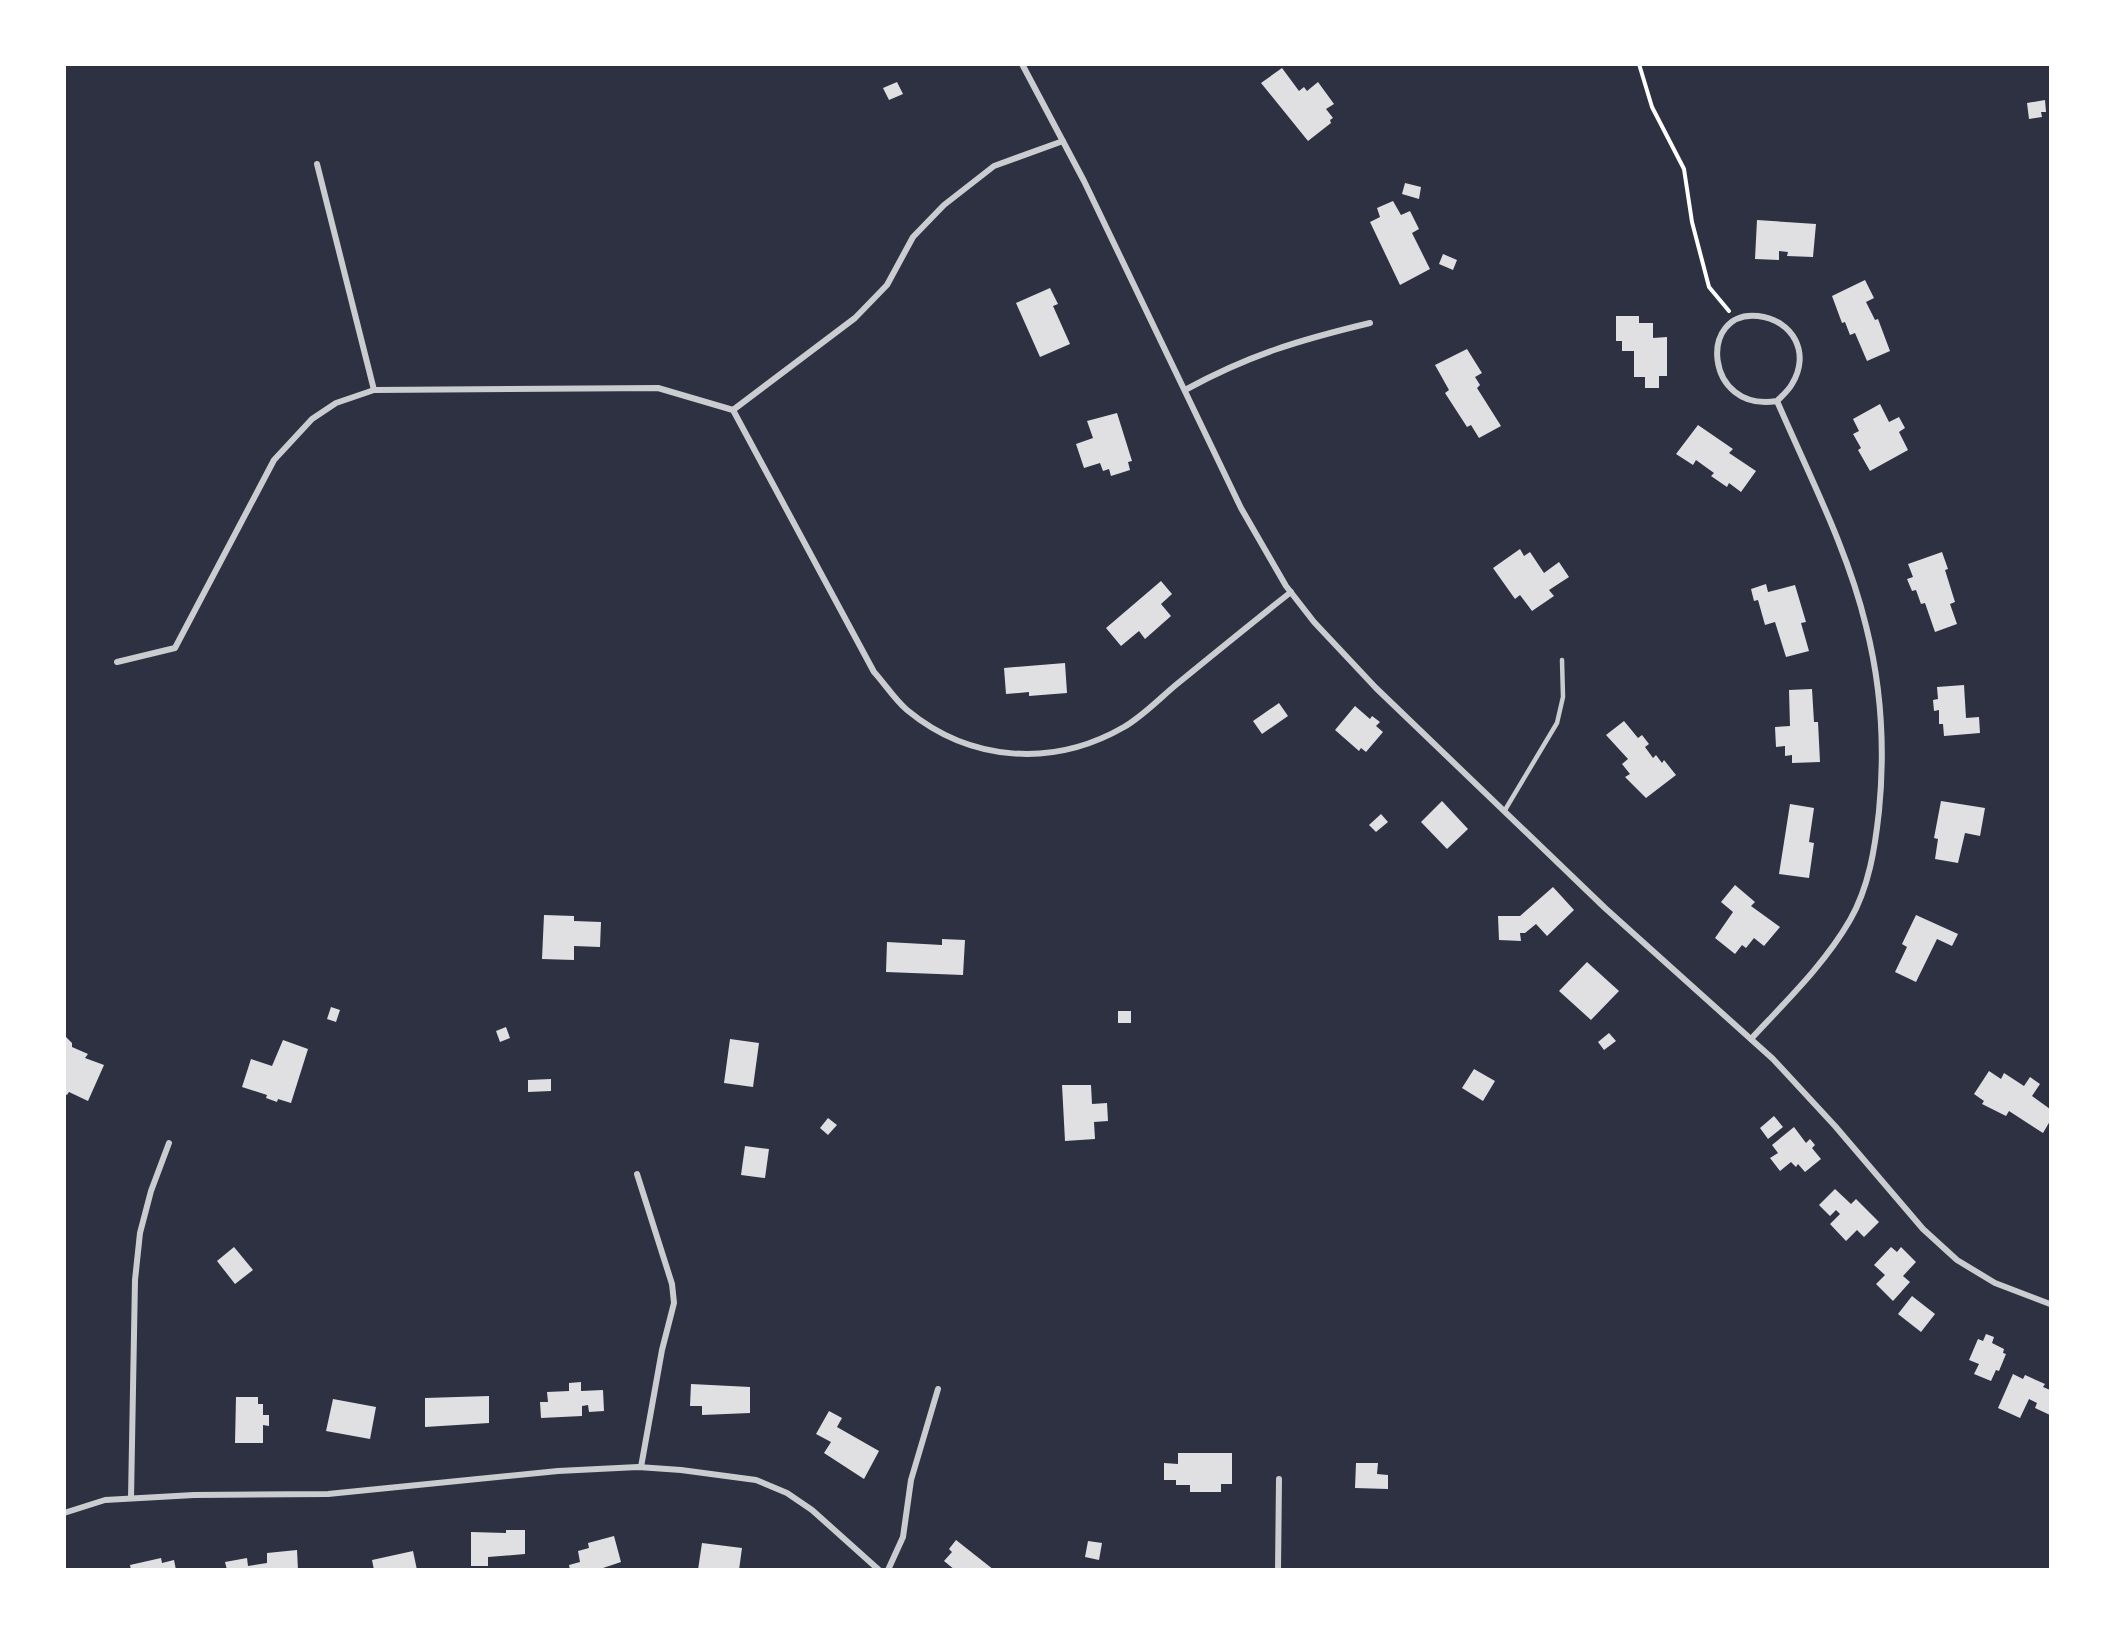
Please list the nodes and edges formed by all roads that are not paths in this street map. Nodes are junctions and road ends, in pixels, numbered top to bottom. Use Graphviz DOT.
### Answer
graph roads {
  1 [pos="1022,64"];
  2 [pos="1063,141"];
  3 [pos="317,164"];
  4 [pos="1370,323"];
  5 [pos="374,390"];
  6 [pos="1185,390"];
  7 [pos="1777,401"];
  8 [pos="733,411"];
  9 [pos="1291,592"];
  10 [pos="1562,660"];
  11 [pos="117,662"];
  12 [pos="1505,810"];
  13 [pos="1751,1039"];
  14 [pos="169,1143"];
  15 [pos="637,1174"];
  16 [pos="2050,1304"];
  17 [pos="938,1389"];
  18 [pos="641,1467"];
  19 [pos="1279,1479"];
  20 [pos="130,1498"];
  21 [pos="64,1514"];
  22 [pos="879,1569"];
  23 [pos="888,1569"];
  24 [pos="1278,1569"];
  1 -- 2 [label="street"];
  2 -- 6 [label="street"];
  2 -- 8 [label="street"];
  3 -- 5 [label="street"];
  4 -- 6 [label="street"];
  5 -- 8 [label="street"];
  5 -- 11 [label="street"];
  6 -- 9 [label="street"];
  7 -- 7 [label="street"];
  7 -- 13 [label="street"];
  8 -- 9 [label="street"];
  9 -- 12 [label="street"];
  10 -- 12 [label="lane"];
  12 -- 13 [label="street"];
  13 -- 16 [label="street"];
  14 -- 20 [label="street"];
  15 -- 18 [label="street"];
  17 -- 23 [label="street"];
  18 -- 20 [label="street"];
  18 -- 22 [label="street"];
  19 -- 24 [label="street"];
  20 -- 21 [label="street"];
}
